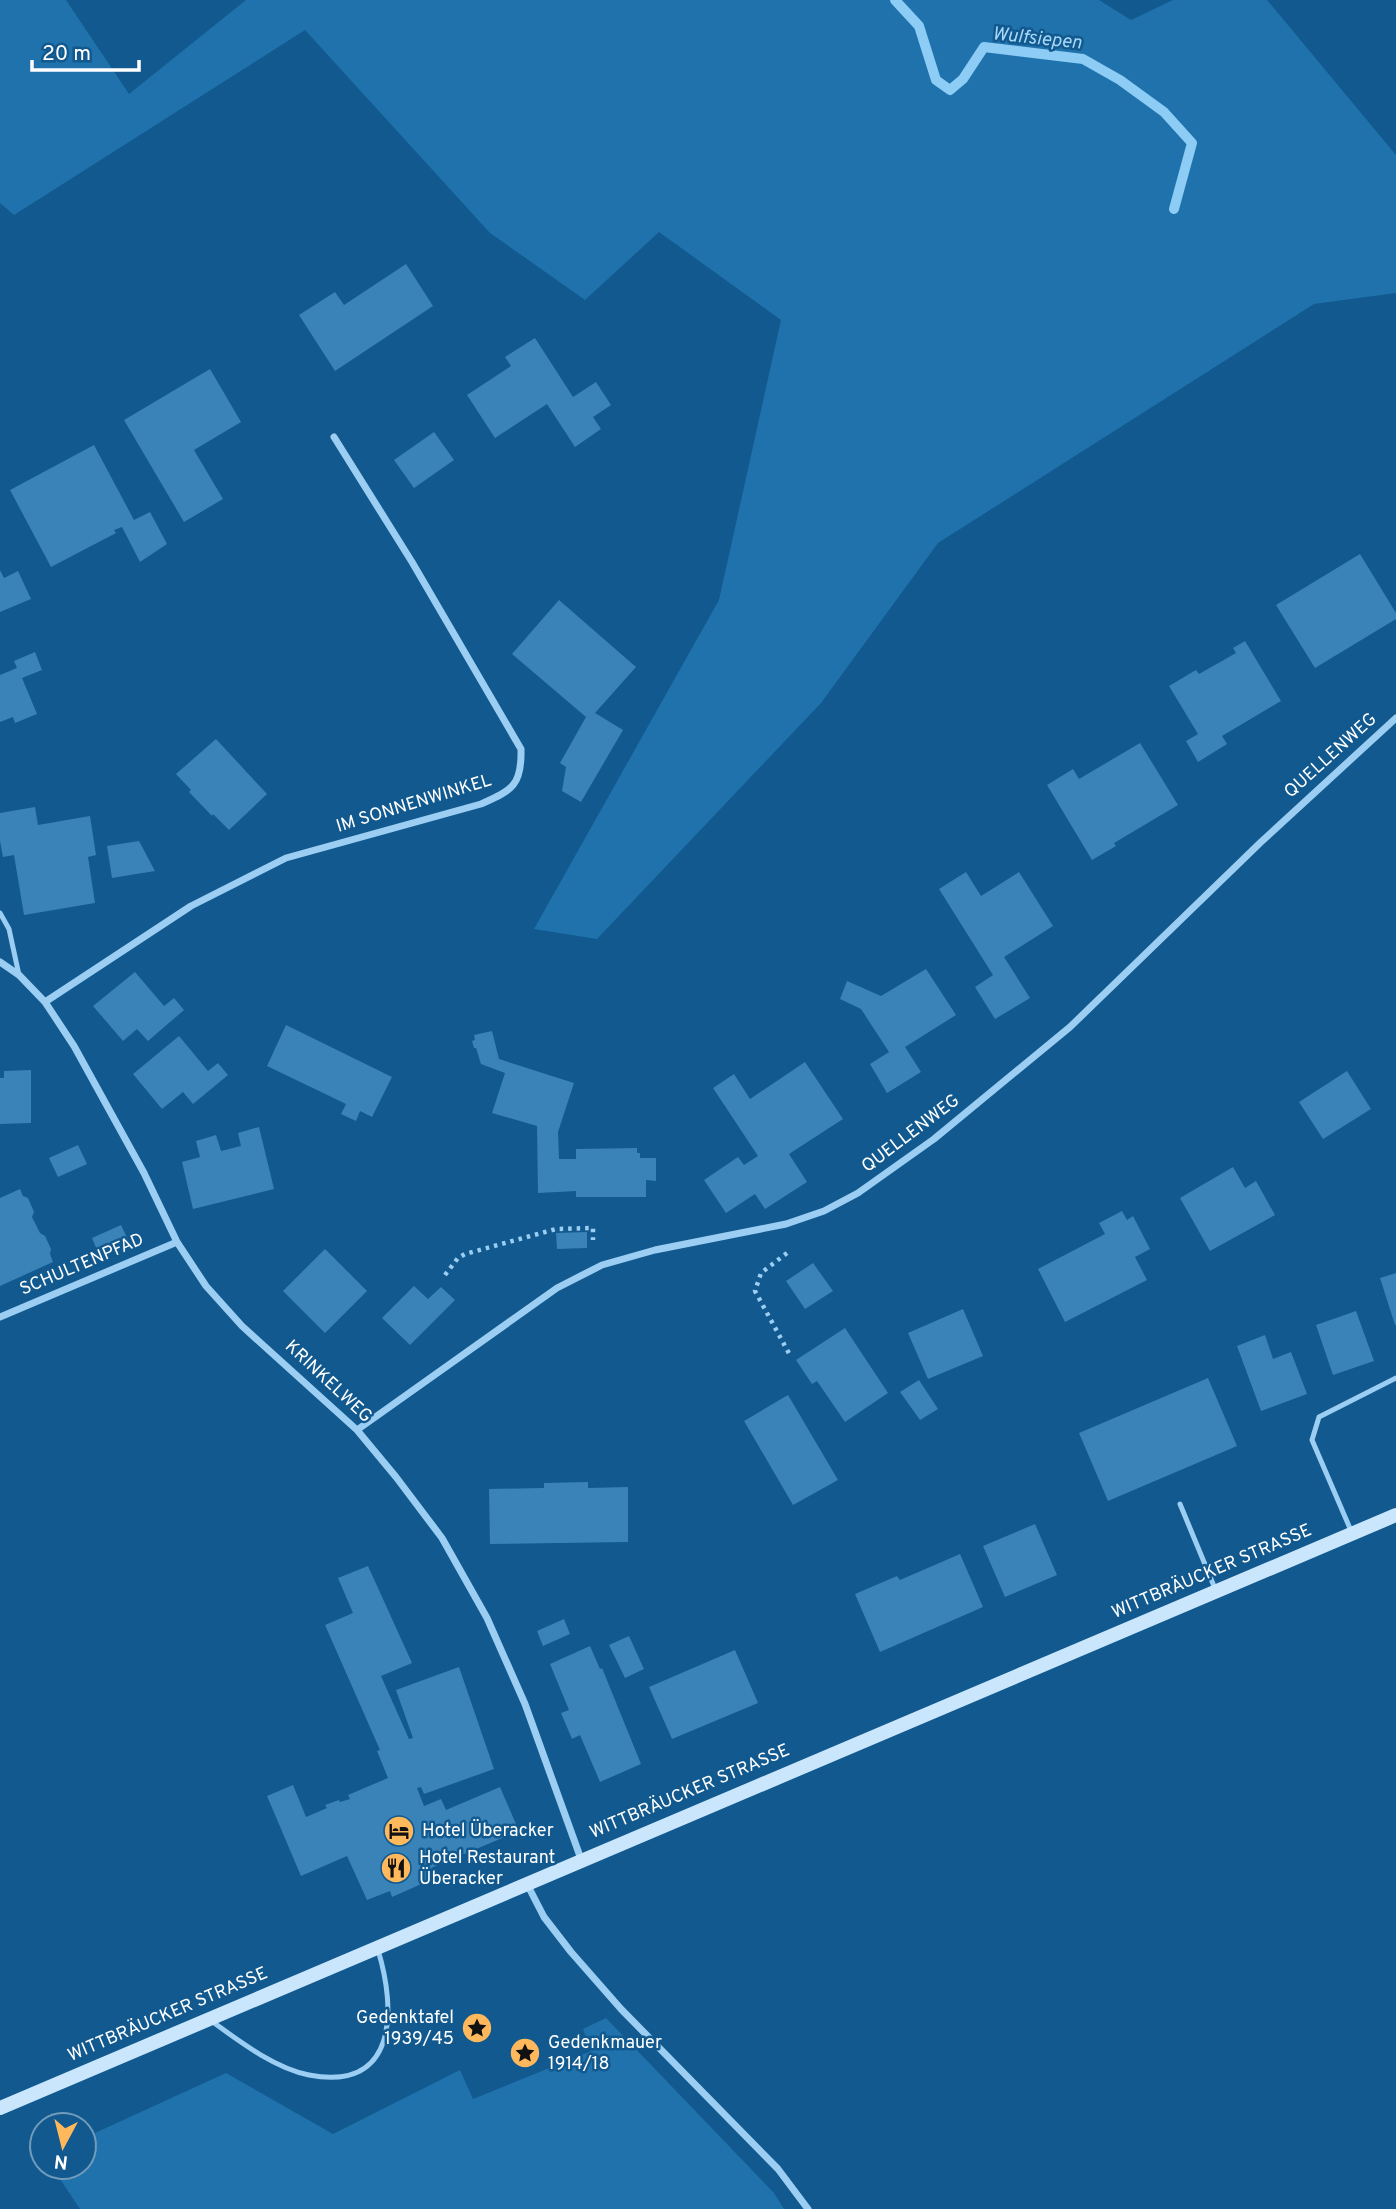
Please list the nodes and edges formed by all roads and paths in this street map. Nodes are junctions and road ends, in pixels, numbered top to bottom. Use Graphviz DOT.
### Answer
graph roads {
  1 [pos="334,437"];
  2 [pos="1396,718"];
  3 [pos="0,913"];
  4 [pos="0,962"];
  5 [pos="19,975"];
  6 [pos="45,1002"];
  7 [pos="593,1240"];
  8 [pos="177,1242"];
  9 [pos="787,1253"];
  10 [pos="446,1275"];
  11 [pos="0,1317"];
  12 [pos="791,1357"];
  13 [pos="1396,1378"];
  14 [pos="357,1430"];
  15 [pos="1180,1504"];
  16 [pos="1396,1515"];
  17 [pos="1352,1533"];
  18 [pos="1216,1591"];
  19 [pos="581,1859"];
  20 [pos="527,1883"];
  21 [pos="377,1947"];
  22 [pos="208,2018"];
  23 [pos="0,2108"];
  24 [pos="808,2209"];
  1 -- 6 [label="street, IM SONNENWINKEL"];
  2 -- 14 [label="street, QUELLENWEG"];
  3 -- 5 [label="lane"];
  4 -- 5 [label="street, KRINKELWEG"];
  5 -- 6 [label="street, KRINKELWEG"];
  6 -- 8 [label="street, KRINKELWEG"];
  7 -- 10 [label="path"];
  8 -- 11 [label="street, SCHULTENPFAD"];
  8 -- 14 [label="street, KRINKELWEG"];
  9 -- 12 [label="path"];
  13 -- 17 [label="lane"];
  14 -- 19 [label="street, KRINKELWEG"];
  15 -- 18 [label="lane"];
  16 -- 17 [label="main road, WITTBRÄUCKER STRASSE"];
  17 -- 18 [label="main road, WITTBRÄUCKER STRASSE"];
  18 -- 19 [label="main road, WITTBRÄUCKER STRASSE"];
  19 -- 20 [label="main road, WITTBRÄUCKER STRASSE"];
  20 -- 21 [label="main road, WITTBRÄUCKER STRASSE"];
  20 -- 24 [label="street"];
  21 -- 22 [label="main road, WITTBRÄUCKER STRASSE"];
  21 -- 22 [label="lane"];
  22 -- 23 [label="main road, WITTBRÄUCKER STRASSE"];
}
